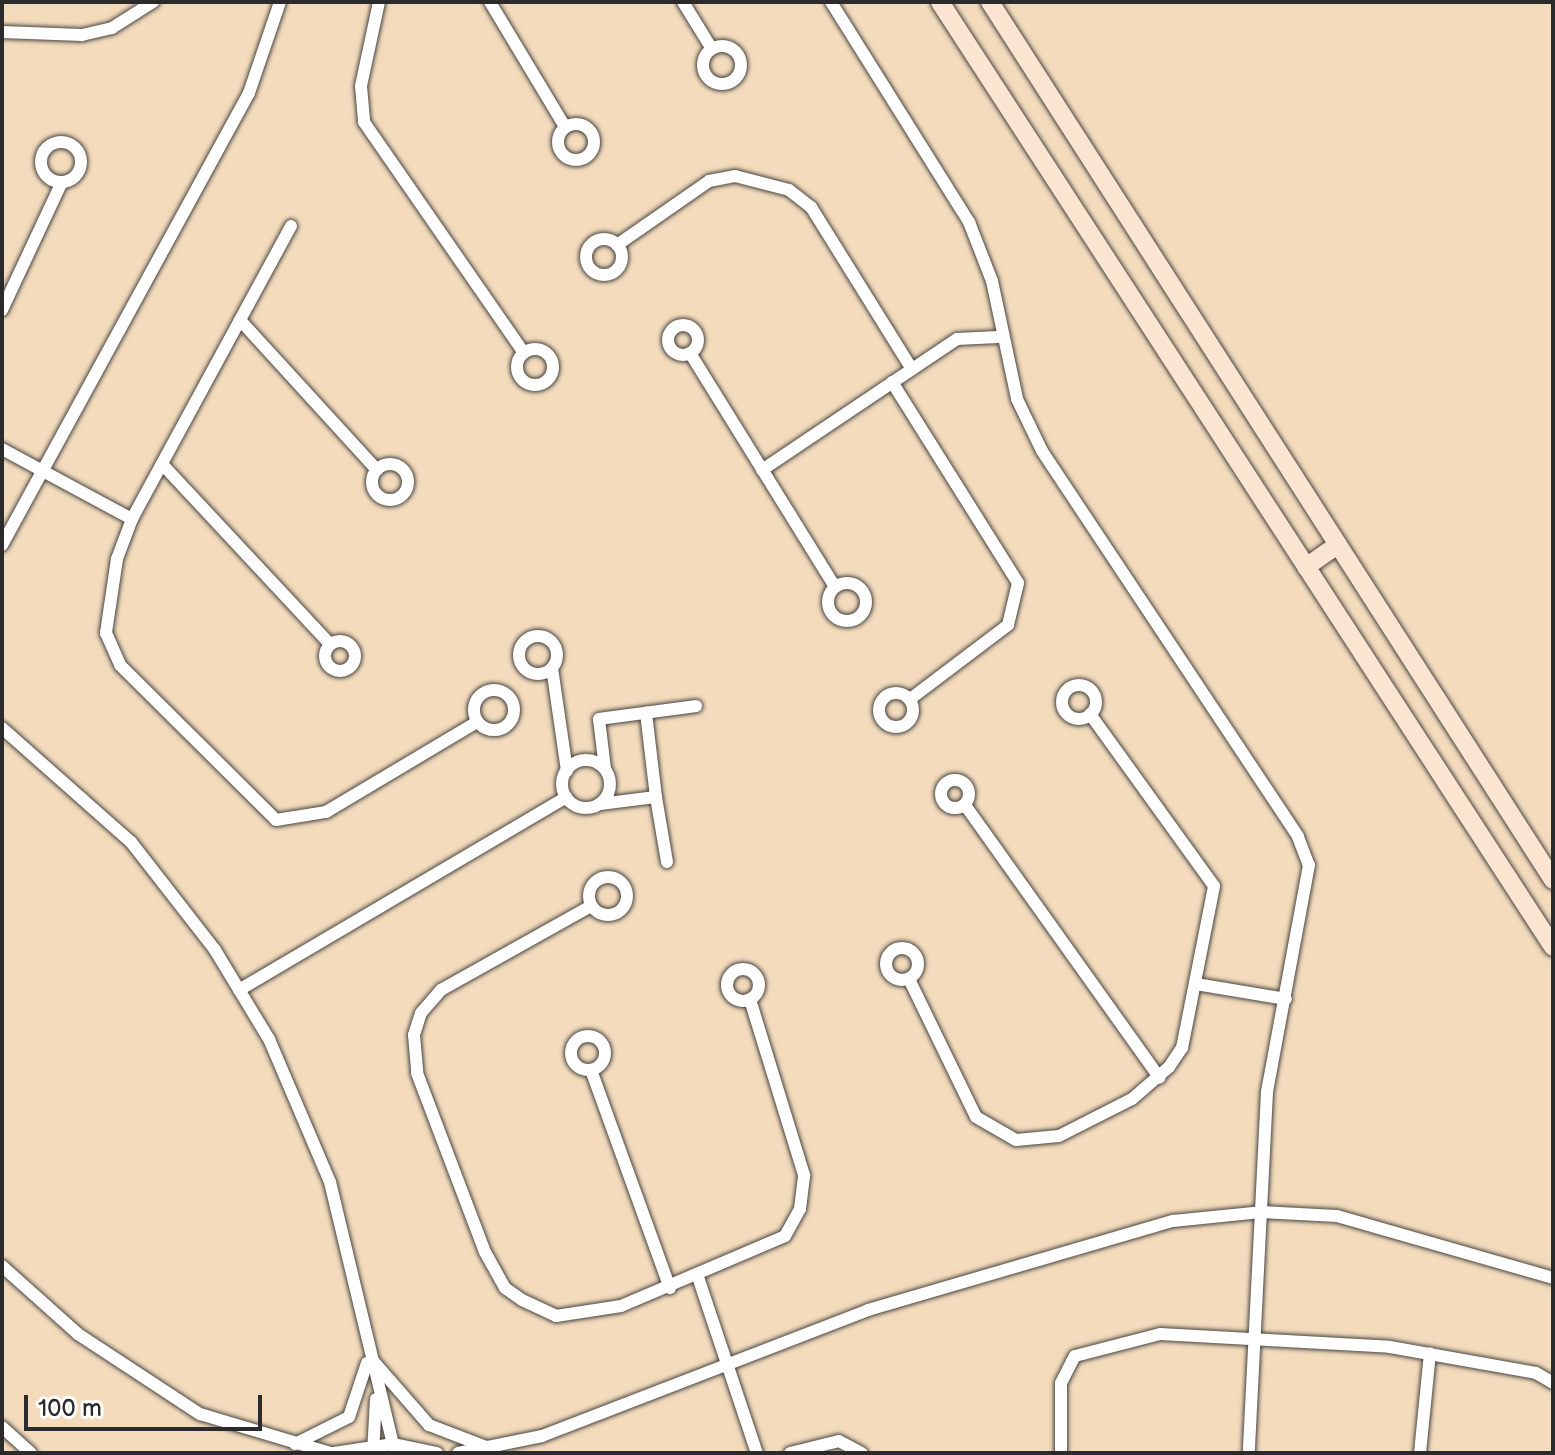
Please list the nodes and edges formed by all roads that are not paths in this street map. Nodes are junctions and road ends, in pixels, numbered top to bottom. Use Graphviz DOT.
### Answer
graph roads {
  1 [pos="153,2"];
  2 [pos="280,2"];
  3 [pos="379,2"];
  4 [pos="490,2"];
  5 [pos="683,2"];
  6 [pos="831,2"];
  7 [pos="940,2"];
  8 [pos="990,2"];
  9 [pos="2,32"];
  10 [pos="712,49"];
  11 [pos="565,127"];
  12 [pos="62,182"];
  13 [pos="291,226"];
  14 [pos="617,245"];
  15 [pos="2,310"];
  16 [pos="240,320"];
  17 [pos="998,337"];
  18 [pos="524,353"];
  19 [pos="690,353"];
  20 [pos="912,369"];
  21 [pos="892,382"];
  22 [pos="2,449"];
  23 [pos="162,464"];
  24 [pos="377,470"];
  25 [pos="762,470"];
  26 [pos="42,471"];
  27 [pos="132,519"];
  28 [pos="2,545"];
  29 [pos="1338,545"];
  30 [pos="1306,567"];
  31 [pos="835,587"];
  32 [pos="330,644"];
  33 [pos="552,668"];
  34 [pos="910,699"];
  35 [pos="696,706"];
  36 [pos="646,713"];
  37 [pos="1090,714"];
  38 [pos="477,722"];
  39 [pos="2,728"];
  40 [pos="605,752"];
  41 [pos="570,761"];
  42 [pos="591,761"];
  43 [pos="605,769"];
  44 [pos="609,791"];
  45 [pos="566,797"];
  46 [pos="656,797"];
  47 [pos="622,801"];
  48 [pos="600,804"];
  49 [pos="965,805"];
  50 [pos="667,862"];
  51 [pos="1553,880"];
  52 [pos="591,906"];
  53 [pos="1553,947"];
  54 [pos="909,979"];
  55 [pos="1196,984"];
  56 [pos="239,990"];
  57 [pos="750,999"];
  58 [pos="1286,999"];
  59 [pos="591,1070"];
  60 [pos="1160,1078"];
  61 [pos="1261,1212"];
  62 [pos="2,1266"];
  63 [pos="698,1277"];
  64 [pos="1553,1278"];
  65 [pos="670,1288"];
  66 [pos="1258,1337"];
  67 [pos="369,1352"];
  68 [pos="1430,1353"];
  69 [pos="727,1364"];
  70 [pos="1553,1383"];
  71 [pos="377,1392"];
  72 [pos="2,1427"];
  73 [pos="294,1443"];
  74 [pos="373,1449"];
  75 [pos="394,1449"];
  76 [pos="484,1450"];
  77 [pos="31,1453"];
  78 [pos="307,1453"];
  79 [pos="332,1453"];
  80 [pos="437,1453"];
  81 [pos="458,1453"];
  82 [pos="757,1453"];
  83 [pos="790,1453"];
  84 [pos="862,1453"];
  85 [pos="1061,1453"];
  86 [pos="1249,1453"];
  87 [pos="1420,1453"];
  1 -- 9 [label="street"];
  2 -- 26 [label="street"];
  3 -- 18 [label="street"];
  4 -- 11 [label="street"];
  5 -- 10 [label="street"];
  6 -- 17 [label="street"];
  7 -- 30 [label="main road"];
  8 -- 29 [label="main road"];
  12 -- 15 [label="street"];
  13 -- 16 [label="street"];
  14 -- 20 [label="street"];
  16 -- 23 [label="street"];
  16 -- 24 [label="street"];
  17 -- 20 [label="street"];
  17 -- 58 [label="street"];
  19 -- 25 [label="street"];
  20 -- 21 [label="street"];
  21 -- 25 [label="street"];
  21 -- 34 [label="street"];
  22 -- 26 [label="street"];
  23 -- 27 [label="street"];
  23 -- 32 [label="street"];
  25 -- 31 [label="street"];
  26 -- 27 [label="street"];
  26 -- 28 [label="street"];
  27 -- 38 [label="street"];
  29 -- 30 [label="main road"];
  29 -- 51 [label="main road"];
  30 -- 53 [label="main road"];
  33 -- 41 [label="street"];
  35 -- 36 [label="street"];
  36 -- 40 [label="street"];
  36 -- 46 [label="street"];
  37 -- 55 [label="street"];
  39 -- 56 [label="street"];
  40 -- 42 [label="street"];
  40 -- 43 [label="street"];
  41 -- 42 [label="street"];
  41 -- 45 [label="street"];
  42 -- 43 [label="street"];
  43 -- 44 [label="street"];
  44 -- 47 [label="street"];
  44 -- 48 [label="street"];
  45 -- 48 [label="street"];
  45 -- 56 [label="street"];
  46 -- 47 [label="street"];
  46 -- 50 [label="street"];
  47 -- 48 [label="street"];
  49 -- 60 [label="street"];
  52 -- 65 [label="street"];
  54 -- 60 [label="street"];
  55 -- 58 [label="street"];
  55 -- 60 [label="street"];
  56 -- 67 [label="street"];
  57 -- 63 [label="street"];
  58 -- 61 [label="street"];
  59 -- 65 [label="street"];
  61 -- 64 [label="street"];
  61 -- 66 [label="street"];
  61 -- 69 [label="street"];
  62 -- 73 [label="street"];
  63 -- 65 [label="street"];
  63 -- 69 [label="street"];
  66 -- 68 [label="street"];
  66 -- 85 [label="street"];
  66 -- 86 [label="street"];
  67 -- 71 [label="street"];
  67 -- 73 [label="street"];
  67 -- 76 [label="street"];
  68 -- 70 [label="street"];
  68 -- 87 [label="street"];
  69 -- 76 [label="street"];
  69 -- 82 [label="street"];
  71 -- 74 [label="street"];
  71 -- 75 [label="street"];
  72 -- 77 [label="street"];
  73 -- 78 [label="street"];
  73 -- 79 [label="street"];
  74 -- 75 [label="street"];
  74 -- 79 [label="street"];
  75 -- 80 [label="street"];
  76 -- 81 [label="street"];
  83 -- 84 [label="street"];
}
